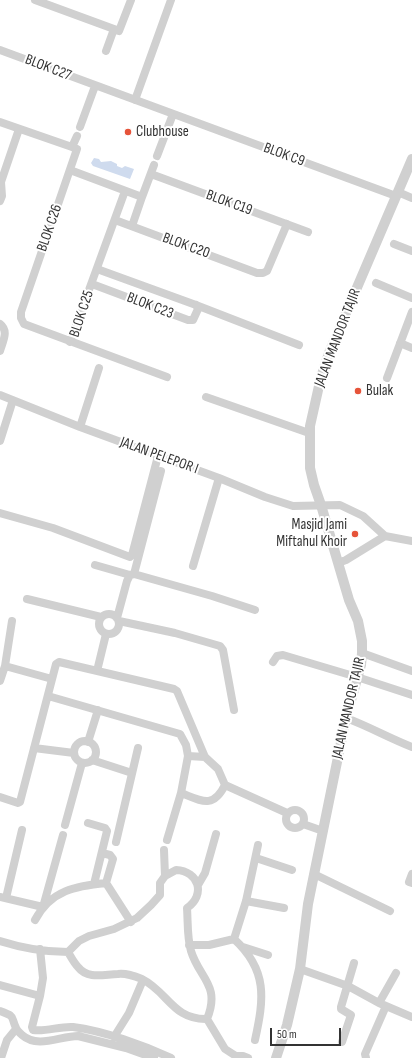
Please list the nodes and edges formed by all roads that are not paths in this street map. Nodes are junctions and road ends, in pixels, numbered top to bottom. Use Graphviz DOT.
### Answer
graph roads {
  1 [pos="35,0"];
  2 [pos="131,0"];
  3 [pos="171,0"];
  4 [pos="114,29"];
  5 [pos="0,50"];
  6 [pos="106,51"];
  7 [pos="95,86"];
  8 [pos="135,100"];
  9 [pos="173,114"];
  10 [pos="0,122"];
  11 [pos="80,127"];
  12 [pos="19,129"];
  13 [pos="76,136"];
  14 [pos="72,147"];
  15 [pos="157,156"];
  16 [pos="412,159"];
  17 [pos="154,165"];
  18 [pos="70,170"];
  19 [pos="150,174"];
  20 [pos="0,182"];
  21 [pos="125,190"];
  22 [pos="397,194"];
  23 [pos="142,197"];
  24 [pos="412,198"];
  25 [pos="0,201"];
  26 [pos="115,220"];
  27 [pos="286,224"];
  28 [pos="132,226"];
  29 [pos="308,232"];
  30 [pos="394,244"];
  31 [pos="412,251"];
  32 [pos="97,269"];
  33 [pos="376,283"];
  34 [pos="92,284"];
  35 [pos="412,298"];
  36 [pos="196,305"];
  37 [pos="412,312"];
  38 [pos="0,324"];
  39 [pos="70,342"];
  40 [pos="400,343"];
  41 [pos="299,345"];
  42 [pos="412,348"];
  43 [pos="0,351"];
  44 [pos="99,368"];
  45 [pos="167,377"];
  46 [pos="387,378"];
  47 [pos="0,395"];
  48 [pos="206,397"];
  49 [pos="13,400"];
  50 [pos="80,427"];
  51 [pos="309,433"];
  52 [pos="0,441"];
  53 [pos="158,456"];
  54 [pos="162,471"];
  55 [pos="219,478"];
  56 [pos="321,505"];
  57 [pos="0,513"];
  58 [pos="385,536"];
  59 [pos="412,541"];
  60 [pos="338,563"];
  61 [pos="95,565"];
  62 [pos="193,566"];
  63 [pos="132,575"];
  64 [pos="28,599"];
  65 [pos="255,610"];
  66 [pos="102,617"];
  67 [pos="118,620"];
  68 [pos="12,621"];
  69 [pos="106,634"];
  70 [pos="362,654"];
  71 [pos="273,662"];
  72 [pos="4,666"];
  73 [pos="97,671"];
  74 [pos="412,671"];
  75 [pos="357,677"];
  76 [pos="52,679"];
  77 [pos="0,680"];
  78 [pos="412,695"];
  79 [pos="48,696"];
  80 [pos="98,710"];
  81 [pos="234,710"];
  82 [pos="346,718"];
  83 [pos="88,742"];
  84 [pos="412,747"];
  85 [pos="34,748"];
  86 [pos="138,748"];
  87 [pos="74,753"];
  88 [pos="188,756"];
  89 [pos="205,757"];
  90 [pos="92,760"];
  91 [pos="82,763"];
  92 [pos="132,773"];
  93 [pos="225,784"];
  94 [pos="181,793"];
  95 [pos="0,799"];
  96 [pos="287,813"];
  97 [pos="88,823"];
  98 [pos="303,824"];
  99 [pos="65,825"];
  100 [pos="22,830"];
  101 [pos="323,830"];
  102 [pos="216,834"];
  103 [pos="62,835"];
  104 [pos="167,840"];
  105 [pos="116,842"];
  106 [pos="258,845"];
  107 [pos="164,850"];
  108 [pos="102,852"];
  109 [pos="256,858"];
  110 [pos="292,870"];
  111 [pos="314,874"];
  112 [pos="412,874"];
  113 [pos="165,876"];
  114 [pos="106,883"];
  115 [pos="412,883"];
  116 [pos="94,884"];
  117 [pos="198,885"];
  118 [pos="3,897"];
  119 [pos="246,901"];
  120 [pos="43,908"];
  121 [pos="284,908"];
  122 [pos="390,911"];
  123 [pos="35,920"];
  124 [pos="131,922"];
  125 [pos="234,939"];
  126 [pos="0,941"];
  127 [pos="189,945"];
  128 [pos="243,947"];
  129 [pos="40,949"];
  130 [pos="68,952"];
  131 [pos="268,955"];
  132 [pos="354,963"];
  133 [pos="300,969"];
  134 [pos="396,973"];
  135 [pos="143,980"];
  136 [pos="0,985"];
  137 [pos="348,986"];
  138 [pos="40,996"];
  139 [pos="382,1005"];
  140 [pos="0,1012"];
  141 [pos="412,1017"];
  142 [pos="208,1019"];
  143 [pos="16,1029"];
  144 [pos="114,1037"];
  145 [pos="255,1040"];
  146 [pos="342,1042"];
  147 [pos="236,1057"];
  148 [pos="1,1058"];
  149 [pos="154,1058"];
  150 [pos="171,1058"];
  151 [pos="248,1058"];
  152 [pos="276,1058"];
  153 [pos="366,1058"];
  1 -- 4 [label="street"];
  2 -- 4 [label="street"];
  3 -- 8 [label="street"];
  4 -- 6 [label="street"];
  5 -- 7 [label="street, BLOK C27"];
  7 -- 8 [label="street, BLOK C27"];
  7 -- 11 [label="street"];
  8 -- 9 [label="street, BLOK C9"];
  9 -- 15 [label="street"];
  9 -- 22 [label="street, BLOK C9"];
  10 -- 12 [label="street"];
  12 -- 14 [label="street"];
  12 -- 20 [label="street"];
  13 -- 14 [label="street"];
  14 -- 18 [label="street, BLOK C26"];
  16 -- 22 [label="street, JALAN MANDOR TAJIR"];
  17 -- 19 [label="street"];
  18 -- 21 [label="street"];
  18 -- 39 [label="street, BLOK C26"];
  19 -- 23 [label="street"];
  19 -- 27 [label="street, BLOK C19"];
  20 -- 25 [label="street"];
  21 -- 23 [label="street"];
  21 -- 26 [label="street, BLOK C25"];
  22 -- 24 [label="street, BLOK C9"];
  22 -- 51 [label="street, JALAN MANDOR TAJIR"];
  23 -- 28 [label="street"];
  26 -- 28 [label="street, BLOK C20"];
  26 -- 32 [label="street, BLOK C25"];
  27 -- 28 [label="street, BLOK C20"];
  27 -- 29 [label="street, BLOK C19"];
  30 -- 31 [label="street"];
  32 -- 34 [label="street, BLOK C25"];
  32 -- 36 [label="street, BLOK C23"];
  33 -- 35 [label="street"];
  34 -- 36 [label="street, BLOK C23"];
  34 -- 39 [label="street, BLOK C25"];
  36 -- 41 [label="street, BLOK C23"];
  37 -- 40 [label="street"];
  38 -- 43 [label="street"];
  39 -- 45 [label="street, BLOK C25"];
  40 -- 42 [label="street"];
  40 -- 46 [label="street"];
  44 -- 50 [label="street"];
  47 -- 49 [label="street, JALAN PELEPOR I"];
  48 -- 51 [label="street"];
  49 -- 50 [label="street, JALAN PELEPOR I"];
  49 -- 52 [label="street"];
  50 -- 53 [label="street, JALAN PELEPOR I"];
  51 -- 56 [label="street, JALAN MANDOR TAJIR"];
  53 -- 55 [label="street, JALAN PELEPOR I"];
  53 -- 57 [label="street"];
  54 -- 63 [label="street"];
  55 -- 56 [label="street, JALAN PELEPOR I"];
  55 -- 62 [label="street"];
  56 -- 58 [label="street, JALAN PELEPOR I"];
  56 -- 60 [label="street, JALAN MANDOR TAJIR"];
  58 -- 59 [label="street"];
  58 -- 60 [label="street"];
  60 -- 70 [label="street, JALAN MANDOR TAJIR"];
  61 -- 63 [label="street"];
  63 -- 65 [label="street"];
  63 -- 67 [label="street"];
  64 -- 66 [label="street"];
  66 -- 67 [label="street"];
  66 -- 69 [label="street"];
  67 -- 69 [label="street"];
  67 -- 81 [label="street"];
  68 -- 72 [label="street"];
  69 -- 73 [label="street"];
  70 -- 74 [label="street"];
  70 -- 75 [label="street, JALAN MANDOR TAJIR"];
  71 -- 75 [label="street"];
  72 -- 76 [label="street"];
  72 -- 77 [label="street"];
  73 -- 76 [label="street"];
  73 -- 89 [label="street"];
  75 -- 78 [label="street"];
  75 -- 82 [label="street, JALAN MANDOR TAJIR"];
  76 -- 79 [label="street"];
  79 -- 80 [label="street"];
  79 -- 85 [label="street"];
  80 -- 83 [label="street"];
  80 -- 88 [label="street"];
  82 -- 84 [label="street"];
  82 -- 101 [label="street, JALAN MANDOR TAJIR"];
  83 -- 87 [label="street"];
  83 -- 90 [label="street"];
  85 -- 87 [label="street"];
  85 -- 95 [label="street"];
  86 -- 92 [label="street"];
  87 -- 91 [label="street"];
  88 -- 89 [label="street"];
  88 -- 94 [label="street"];
  89 -- 93 [label="street"];
  90 -- 91 [label="street"];
  90 -- 92 [label="street"];
  91 -- 99 [label="street"];
  92 -- 105 [label="street"];
  93 -- 94 [label="street"];
  93 -- 96 [label="street"];
  94 -- 104 [label="street"];
  96 -- 98 [label="street"];
  96 -- 98 [label="street"];
  97 -- 108 [label="street"];
  98 -- 101 [label="street"];
  100 -- 118 [label="street"];
  101 -- 111 [label="street, JALAN MANDOR TAJIR"];
  102 -- 117 [label="street"];
  103 -- 120 [label="street"];
  106 -- 109 [label="street"];
  107 -- 113 [label="street"];
  108 -- 114 [label="street"];
  108 -- 116 [label="street"];
  109 -- 110 [label="street"];
  109 -- 119 [label="street"];
  111 -- 122 [label="street"];
  111 -- 133 [label="street, JALAN MANDOR TAJIR"];
  112 -- 115 [label="street"];
  113 -- 117 [label="street"];
  113 -- 124 [label="street"];
  114 -- 116 [label="street"];
  114 -- 124 [label="street"];
  116 -- 120 [label="street"];
  117 -- 127 [label="street"];
  118 -- 120 [label="street"];
  119 -- 121 [label="street"];
  119 -- 125 [label="street"];
  120 -- 123 [label="street"];
  124 -- 130 [label="street"];
  125 -- 127 [label="street"];
  125 -- 128 [label="street"];
  126 -- 129 [label="street"];
  127 -- 142 [label="street"];
  128 -- 131 [label="street"];
  128 -- 145 [label="street"];
  129 -- 130 [label="street"];
  129 -- 138 [label="street"];
  130 -- 135 [label="street"];
  132 -- 137 [label="street"];
  133 -- 137 [label="street"];
  133 -- 152 [label="street, JALAN MANDOR TAJIR"];
  134 -- 139 [label="street"];
  135 -- 142 [label="street"];
  135 -- 144 [label="street"];
  136 -- 138 [label="street"];
  137 -- 139 [label="street"];
  137 -- 146 [label="street"];
  138 -- 144 [label="street"];
  139 -- 141 [label="street"];
  139 -- 153 [label="street"];
  140 -- 143 [label="street"];
  142 -- 147 [label="street"];
  143 -- 148 [label="street"];
  143 -- 149 [label="street"];
  144 -- 150 [label="street"];
  147 -- 151 [label="street"];
}
